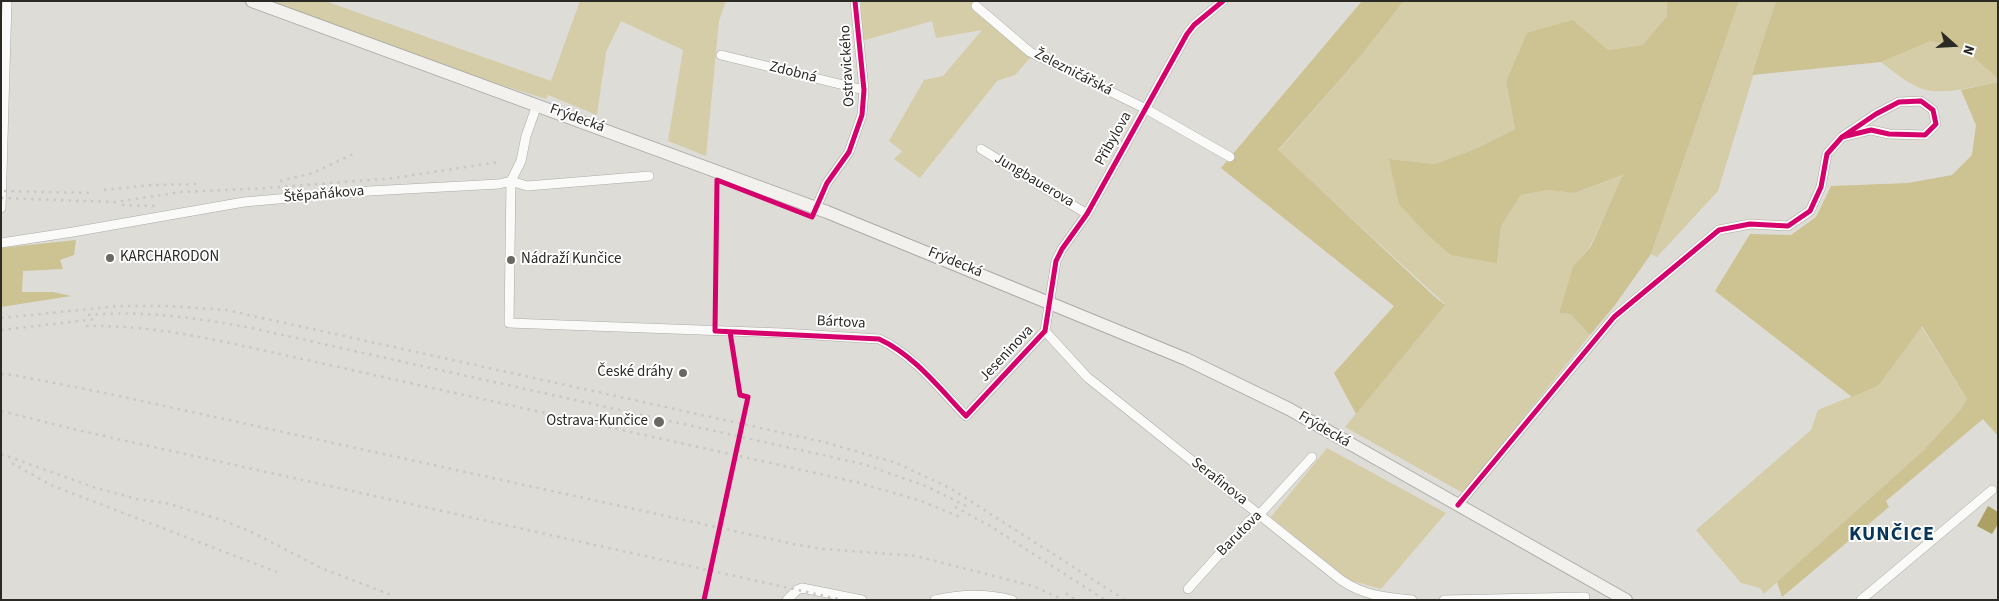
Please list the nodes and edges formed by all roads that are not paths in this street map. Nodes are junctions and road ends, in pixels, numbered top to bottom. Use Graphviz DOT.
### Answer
graph roads {
  1 [pos="8,1"];
  2 [pos="252,1"];
  3 [pos="855,1"];
  4 [pos="1224,1"];
  5 [pos="976,6"];
  6 [pos="721,55"];
  7 [pos="864,90"];
  8 [pos="537,105"];
  9 [pos="1146,109"];
  10 [pos="1842,138"];
  11 [pos="981,149"];
  12 [pos="1230,157"];
  13 [pos="649,176"];
  14 [pos="512,181"];
  15 [pos="1,208"];
  16 [pos="816,208"];
  17 [pos="1087,214"];
  18 [pos="1,243"];
  19 [pos="1050,302"];
  20 [pos="1046,331"];
  21 [pos="966,416"];
  22 [pos="1312,457"];
  23 [pos="1992,490"];
  24 [pos="1458,504"];
  25 [pos="1260,514"];
  26 [pos="1188,589"];
  27 [pos="1585,597"];
  28 [pos="787,600"];
  29 [pos="862,600"];
  30 [pos="934,600"];
  31 [pos="1012,600"];
  32 [pos="1412,600"];
  33 [pos="1444,600"];
  34 [pos="1626,600"];
  35 [pos="1861,600"];
  1 -- 15 [label="street"];
  2 -- 8 [label="main road, Frýdecká"];
  3 -- 7 [label="street, Ostravického"];
  4 -- 9 [label="street, Přibylova"];
  5 -- 9 [label="street, Železničářská"];
  6 -- 7 [label="street, Zdobná"];
  7 -- 16 [label="street, Ostravického"];
  8 -- 14 [label="street, Bártova"];
  8 -- 16 [label="main road, Frýdecká"];
  9 -- 12 [label="street, Železničářská"];
  9 -- 17 [label="street, Přibylova"];
  10 -- 10 [label="street"];
  10 -- 24 [label="street"];
  11 -- 17 [label="street, Jungbauerova"];
  13 -- 14 [label="street, Štěpaňákova"];
  14 -- 18 [label="street, Štěpaňákova"];
  14 -- 21 [label="street, Bártova"];
  16 -- 19 [label="main road, Frýdecká"];
  17 -- 19 [label="street, Přibylova"];
  19 -- 20 [label="street, Jeseninova"];
  19 -- 24 [label="main road, Frýdecká"];
  20 -- 21 [label="street, Jeseninova"];
  20 -- 25 [label="street, Serafinova"];
  22 -- 25 [label="street, Barutova"];
  23 -- 35 [label="street"];
  24 -- 34 [label="main road, Frýdecká"];
  25 -- 26 [label="street, Barutova"];
  25 -- 32 [label="street, Serafinova"];
  27 -- 33 [label="street"];
  28 -- 29 [label="street"];
  30 -- 31 [label="street"];
}
